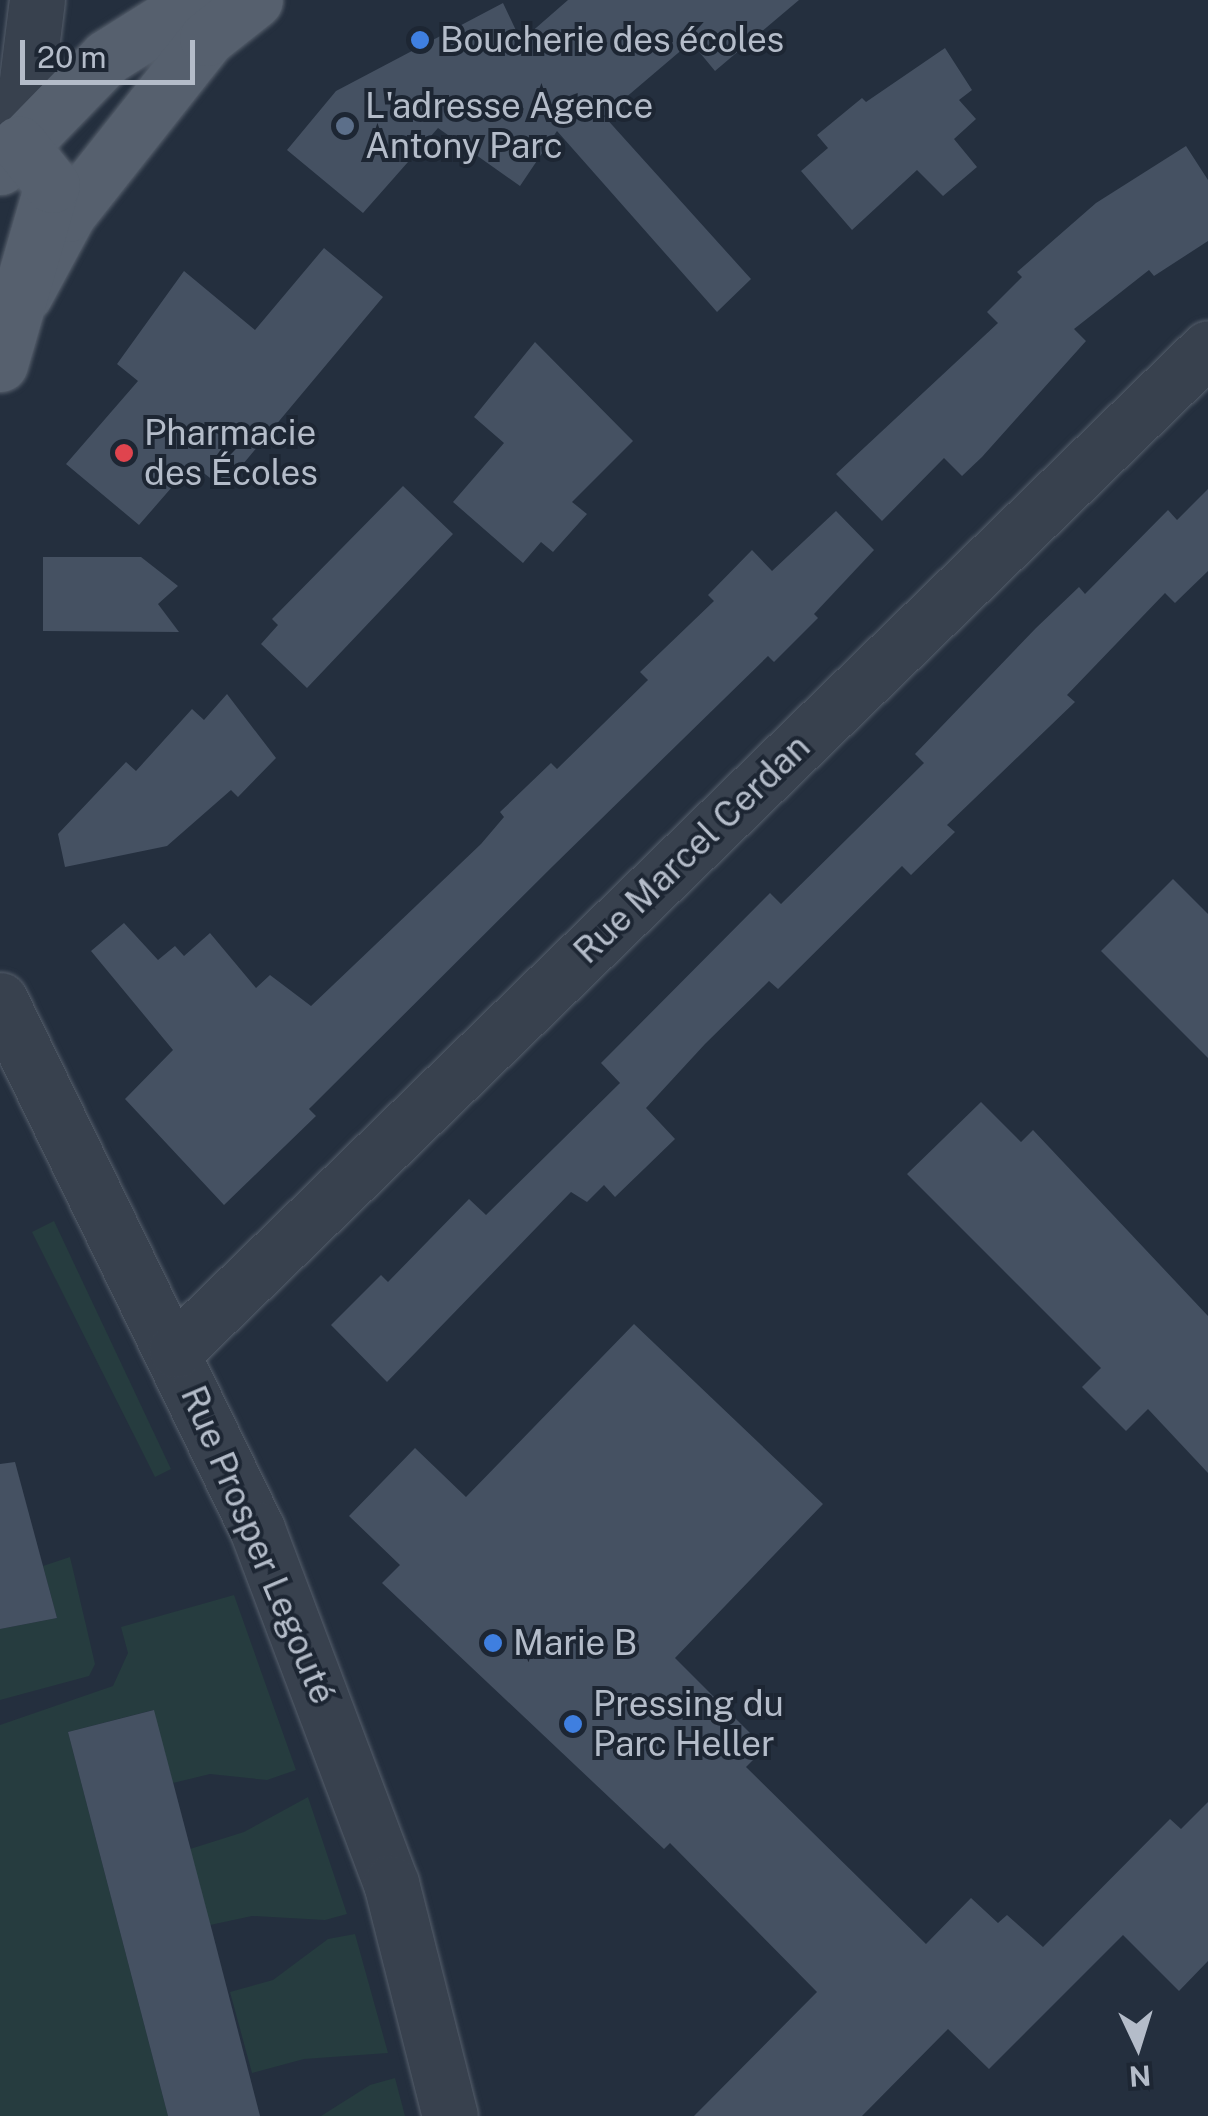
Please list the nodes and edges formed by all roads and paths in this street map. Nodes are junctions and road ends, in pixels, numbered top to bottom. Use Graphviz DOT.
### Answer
graph roads {
  1 [pos="37,0"];
  2 [pos="198,0"];
  3 [pos="255,0"];
  4 [pos="6,152"];
  5 [pos="25,294"];
  6 [pos="1208,348"];
  7 [pos="0,364"];
  8 [pos="0,1000"];
  9 [pos="176,1350"];
  10 [pos="450,2116"];
  1 -- 4 [label="street"];
  2 -- 4 [label="main road"];
  3 -- 5 [label="main road"];
  4 -- 5 [label="main road"];
  5 -- 7 [label="main road"];
  6 -- 9 [label="street, Rue Marcel Cerdan"];
  8 -- 9 [label="street, Rue Prosper Legouté"];
  9 -- 10 [label="street, Rue Prosper Legouté"];
}
